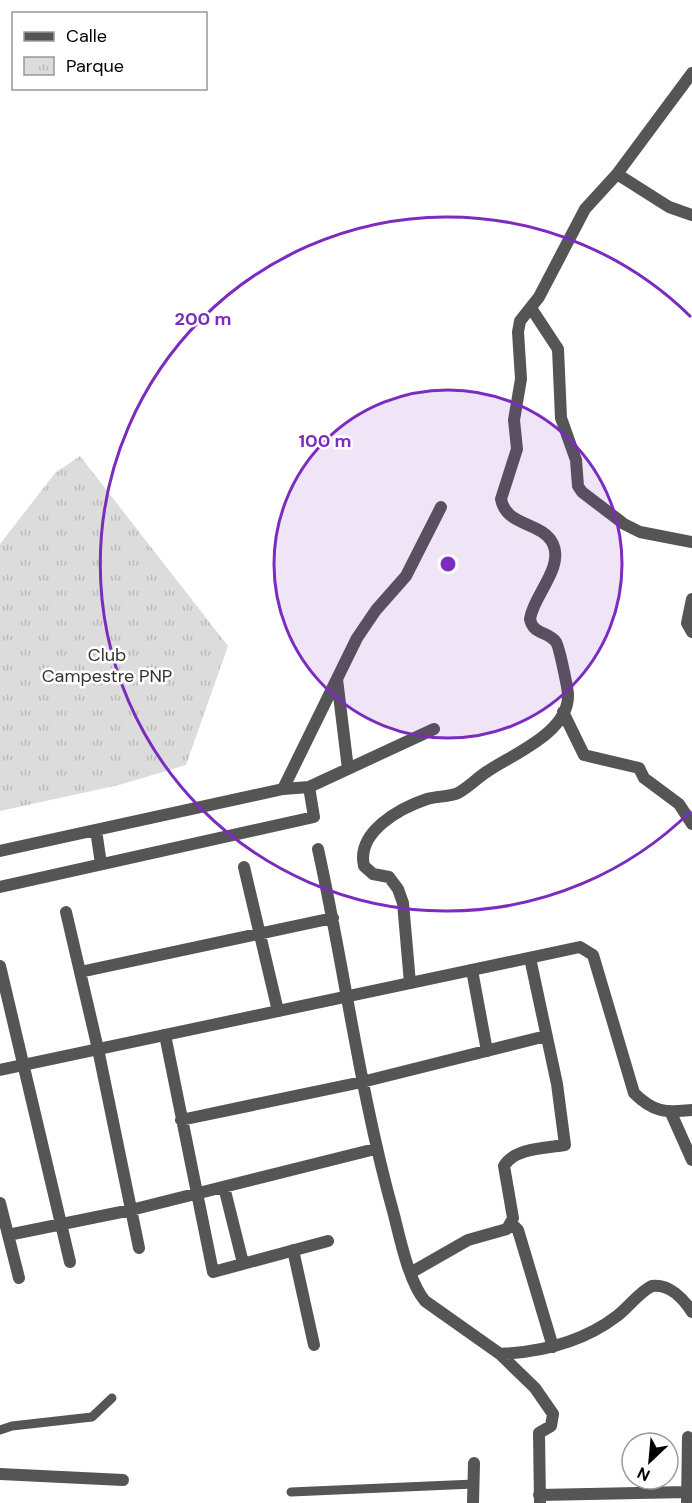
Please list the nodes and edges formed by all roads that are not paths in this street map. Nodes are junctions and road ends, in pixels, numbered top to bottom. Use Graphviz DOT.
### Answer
graph roads {
  1 [pos="692,73"];
  2 [pos="617,174"];
  3 [pos="692,215"];
  4 [pos="531,308"];
  5 [pos="441,507"];
  6 [pos="692,542"];
  7 [pos="692,599"];
  8 [pos="692,632"];
  9 [pos="337,680"];
  10 [pos="563,712"];
  11 [pos="434,729"];
  12 [pos="348,769"];
  13 [pos="309,787"];
  14 [pos="283,789"];
  15 [pos="692,824"];
  16 [pos="96,830"];
  17 [pos="318,849"];
  18 [pos="0,851"];
  19 [pos="101,864"];
  20 [pos="244,867"];
  21 [pos="0,887"];
  22 [pos="66,912"];
  23 [pos="333,918"];
  24 [pos="260,934"];
  25 [pos="530,958"];
  26 [pos="0,966"];
  27 [pos="472,970"];
  28 [pos="80,972"];
  29 [pos="410,983"];
  30 [pos="346,997"];
  31 [pos="278,1011"];
  32 [pos="165,1035"];
  33 [pos="546,1036"];
  34 [pos="98,1049"];
  35 [pos="487,1051"];
  36 [pos="24,1065"];
  37 [pos="0,1070"];
  38 [pos="362,1082"];
  39 [pos="692,1110"];
  40 [pos="671,1113"];
  41 [pos="181,1120"];
  42 [pos="375,1149"];
  43 [pos="692,1160"];
  44 [pos="224,1187"];
  45 [pos="196,1195"];
  46 [pos="0,1203"];
  47 [pos="131,1210"];
  48 [pos="62,1224"];
  49 [pos="512,1224"];
  50 [pos="8,1235"];
  51 [pos="328,1241"];
  52 [pos="139,1248"];
  53 [pos="292,1250"];
  54 [pos="70,1263"];
  55 [pos="243,1263"];
  56 [pos="412,1272"];
  57 [pos="19,1278"];
  58 [pos="692,1312"];
  59 [pos="314,1345"];
  60 [pos="553,1347"];
  61 [pos="500,1354"];
  62 [pos="112,1398"];
  63 [pos="0,1430"];
  64 [pos="688,1437"];
  65 [pos="474,1463"];
  66 [pos="0,1474"];
  67 [pos="123,1480"];
  68 [pos="474,1484"];
  69 [pos="291,1492"];
  70 [pos="687,1497"];
  71 [pos="539,1499"];
  72 [pos="473,1503"];
  1 -- 2 [label="street"];
  2 -- 3 [label="street"];
  2 -- 4 [label="street"];
  4 -- 6 [label="street"];
  4 -- 10 [label="street"];
  5 -- 9 [label="street"];
  7 -- 8 [label="street"];
  9 -- 12 [label="street"];
  9 -- 14 [label="street"];
  10 -- 15 [label="street"];
  10 -- 29 [label="street"];
  11 -- 12 [label="street"];
  12 -- 13 [label="street"];
  13 -- 14 [label="street"];
  13 -- 19 [label="street"];
  14 -- 16 [label="street"];
  16 -- 18 [label="street"];
  16 -- 19 [label="street"];
  17 -- 23 [label="street"];
  19 -- 21 [label="street"];
  20 -- 24 [label="street"];
  22 -- 28 [label="street"];
  23 -- 24 [label="street"];
  23 -- 30 [label="street"];
  24 -- 28 [label="street"];
  24 -- 31 [label="street"];
  25 -- 27 [label="street"];
  25 -- 33 [label="street"];
  25 -- 40 [label="street"];
  26 -- 36 [label="street"];
  27 -- 29 [label="street"];
  27 -- 35 [label="street"];
  28 -- 34 [label="street"];
  29 -- 30 [label="street"];
  30 -- 31 [label="street"];
  30 -- 38 [label="street"];
  31 -- 32 [label="street"];
  32 -- 34 [label="street"];
  32 -- 41 [label="street"];
  33 -- 35 [label="street"];
  33 -- 49 [label="street"];
  34 -- 36 [label="street"];
  34 -- 47 [label="street"];
  35 -- 38 [label="street"];
  36 -- 37 [label="street"];
  36 -- 48 [label="street"];
  38 -- 41 [label="street"];
  38 -- 42 [label="street"];
  39 -- 40 [label="street"];
  40 -- 43 [label="street"];
  41 -- 45 [label="street"];
  42 -- 44 [label="street"];
  42 -- 56 [label="street"];
  44 -- 45 [label="street"];
  44 -- 55 [label="street"];
  45 -- 47 [label="street"];
  45 -- 55 [label="street"];
  46 -- 50 [label="street"];
  47 -- 48 [label="street"];
  47 -- 52 [label="street"];
  48 -- 50 [label="street"];
  48 -- 54 [label="street"];
  49 -- 56 [label="street"];
  49 -- 60 [label="street"];
  50 -- 57 [label="street"];
  51 -- 53 [label="street"];
  53 -- 55 [label="street"];
  53 -- 59 [label="street"];
  56 -- 61 [label="street"];
  58 -- 60 [label="street"];
  60 -- 61 [label="street"];
  61 -- 71 [label="street"];
  62 -- 63 [label="street"];
  64 -- 70 [label="street"];
  65 -- 68 [label="street"];
  66 -- 67 [label="street"];
  68 -- 69 [label="street"];
  68 -- 72 [label="street"];
  70 -- 71 [label="street"];
}
